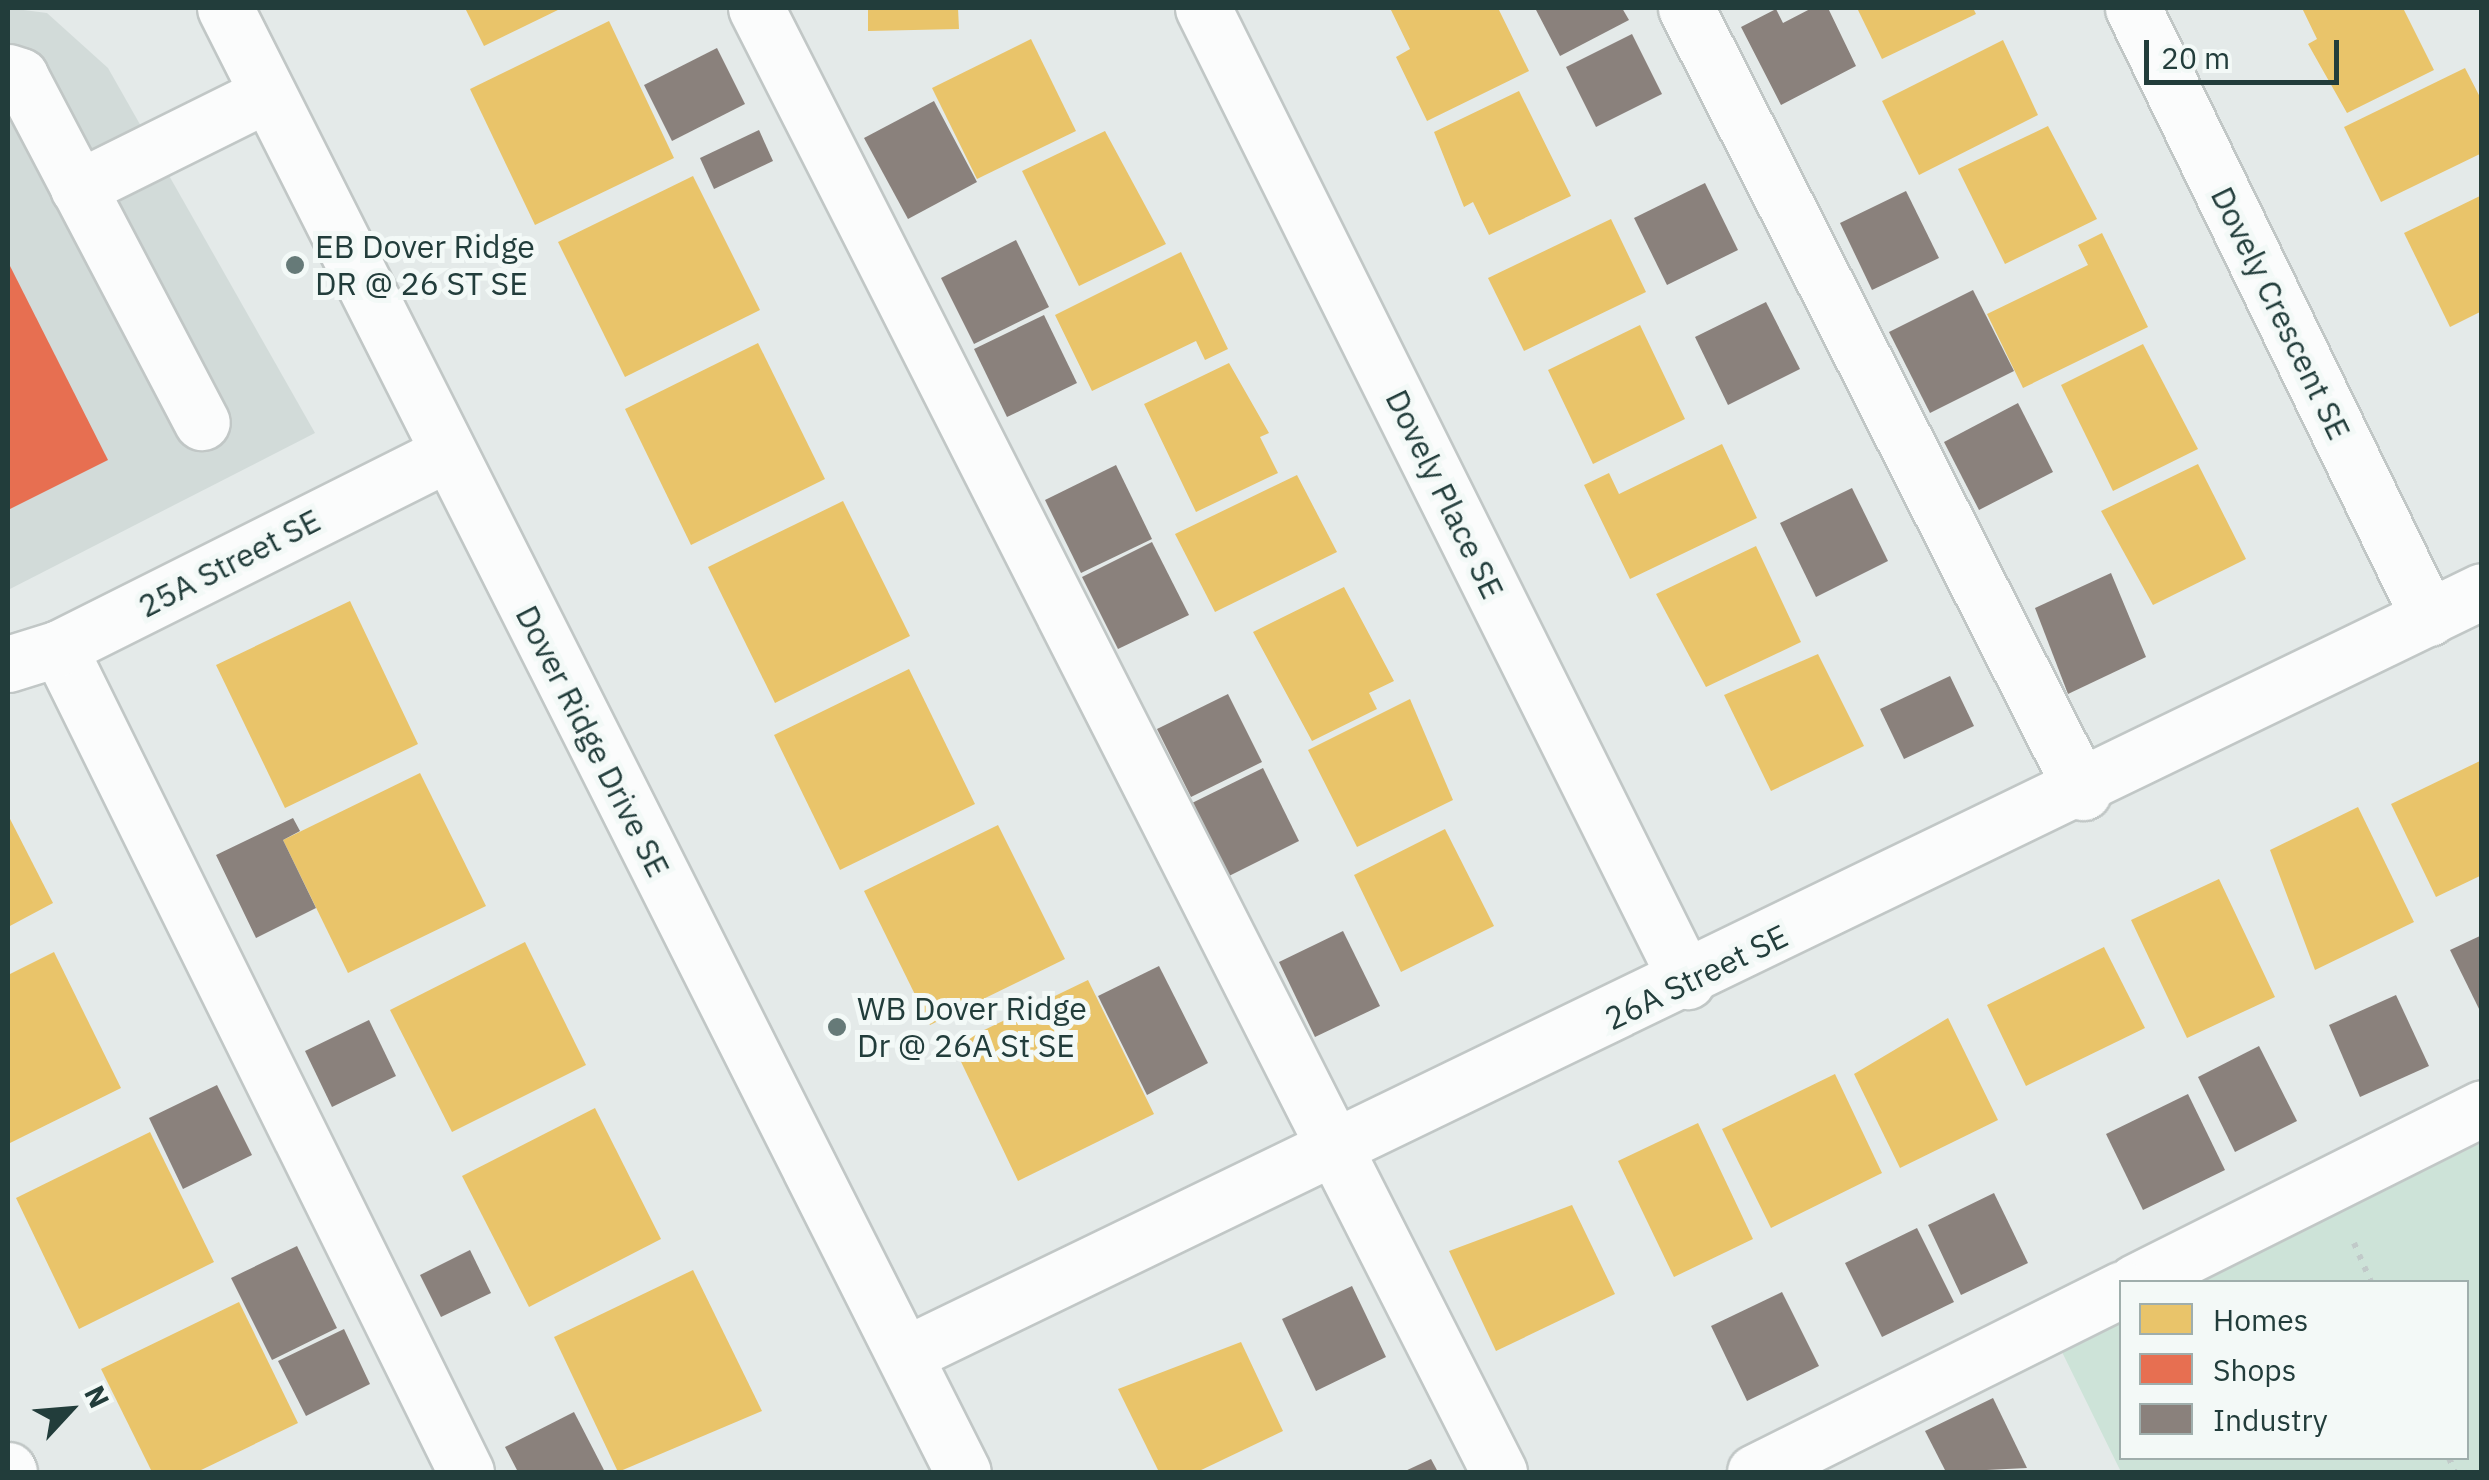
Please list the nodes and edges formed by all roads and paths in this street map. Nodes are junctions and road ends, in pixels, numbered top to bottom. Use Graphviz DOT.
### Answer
graph roads {
  1 [pos="225,8"];
  2 [pos="756,8"];
  3 [pos="1203,8"];
  4 [pos="1686,8"];
  5 [pos="2134,8"];
  6 [pos="8,72"];
  7 [pos="267,94"];
  8 [pos="78,188"];
  9 [pos="202,422"];
  10 [pos="447,454"];
  11 [pos="2482,592"];
  12 [pos="2429,618"];
  13 [pos="59,648"];
  14 [pos="8,664"];
  15 [pos="2083,792"];
  16 [pos="1687,981"];
  17 [pos="2482,1108"];
  18 [pos="1340,1147"];
  19 [pos="2139,1280"];
  20 [pos="2119,1290"];
  21 [pos="906,1354"];
  22 [pos="466,1472"];
  23 [pos="963,1472"];
  24 [pos="1500,1472"];
  25 [pos="1754,1472"];
  1 -- 7 [label="street, Dover Ridge Drive SE"];
  2 -- 18 [label="street"];
  3 -- 16 [label="street, Dovely Place SE"];
  4 -- 15 [label="street"];
  5 -- 12 [label="street, Dovely Crescent SE"];
  6 -- 8 [label="street"];
  7 -- 8 [label="street"];
  7 -- 10 [label="street, Dover Ridge Drive SE"];
  8 -- 9 [label="street"];
  10 -- 13 [label="street, 25A Street SE"];
  10 -- 21 [label="street, Dover Ridge Drive SE"];
  11 -- 12 [label="street, 26A Street SE"];
  12 -- 15 [label="street, 26A Street SE"];
  13 -- 14 [label="street, 25A Street SE"];
  13 -- 22 [label="street"];
  15 -- 16 [label="street, 26A Street SE"];
  16 -- 18 [label="street, 26A Street SE"];
  17 -- 19 [label="street"];
  18 -- 21 [label="street, 26A Street SE"];
  18 -- 24 [label="street"];
  20 -- 25 [label="street"];
  21 -- 23 [label="street, Dover Ridge Drive SE"];
}
